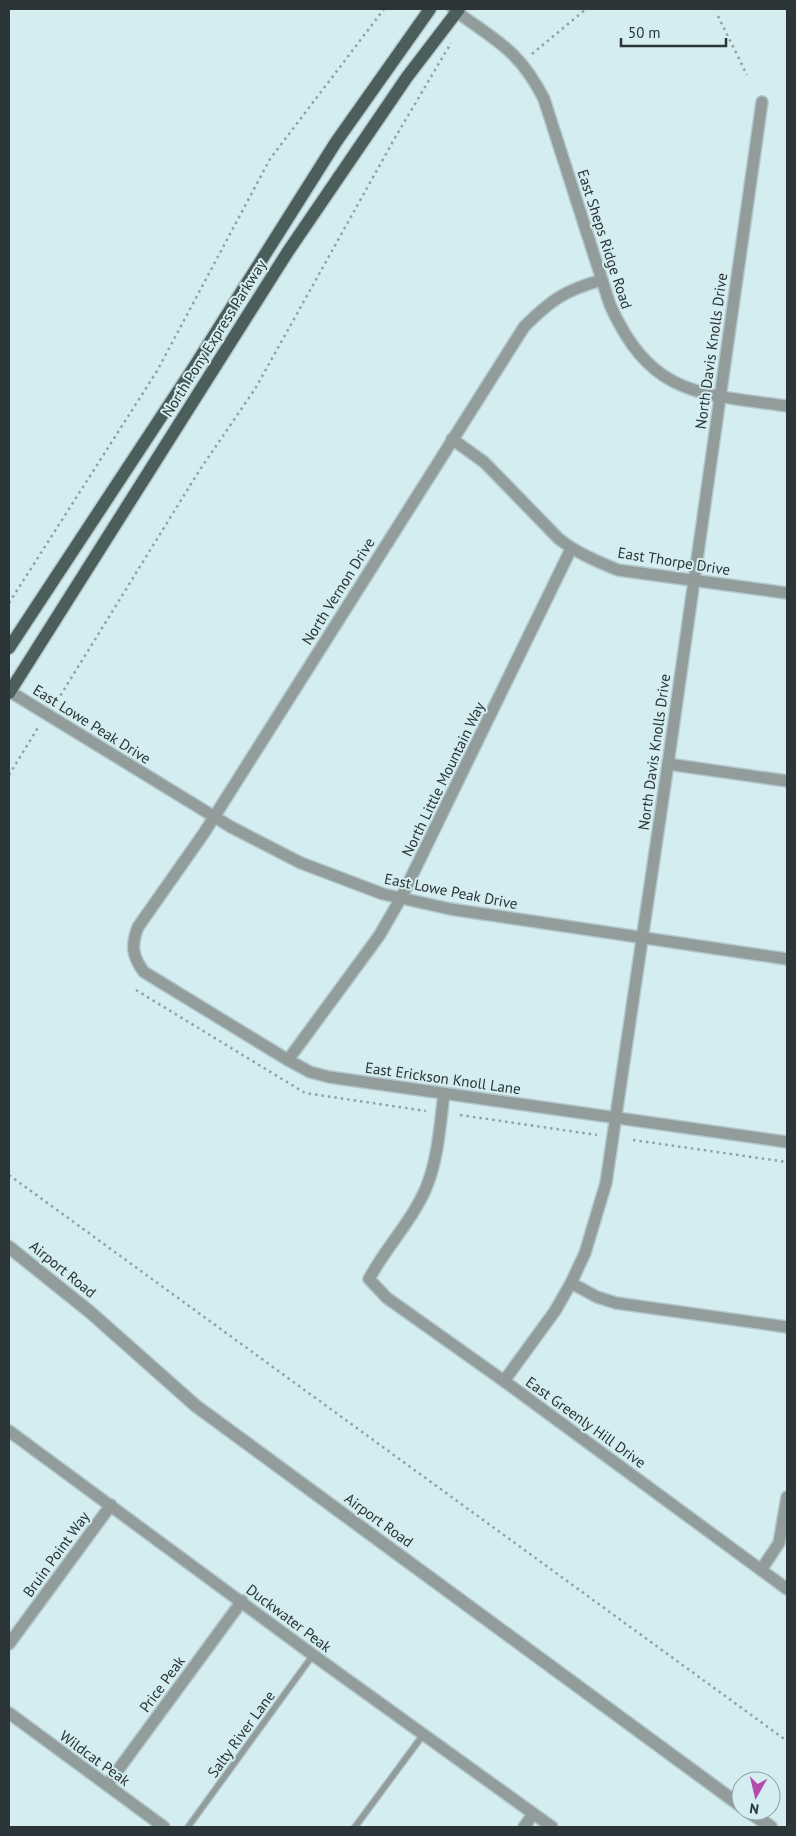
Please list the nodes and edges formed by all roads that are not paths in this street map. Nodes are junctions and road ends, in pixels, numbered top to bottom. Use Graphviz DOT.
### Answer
graph roads {
  1 [pos="430,9"];
  2 [pos="456,10"];
  3 [pos="762,102"];
  4 [pos="602,280"];
  5 [pos="720,396"];
  6 [pos="787,406"];
  7 [pos="452,439"];
  8 [pos="571,549"];
  9 [pos="694,581"];
  10 [pos="787,593"];
  11 [pos="9,648"];
  12 [pos="9,692"];
  13 [pos="668,764"];
  14 [pos="787,781"];
  15 [pos="214,817"];
  16 [pos="401,898"];
  17 [pos="642,938"];
  18 [pos="133,951"];
  19 [pos="787,959"];
  20 [pos="288,1060"];
  21 [pos="444,1094"];
  22 [pos="616,1117"];
  23 [pos="787,1142"];
  24 [pos="9,1247"];
  25 [pos="571,1283"];
  26 [pos="787,1327"];
  27 [pos="504,1381"];
  28 [pos="9,1431"];
  29 [pos="787,1496"];
  30 [pos="110,1505"];
  31 [pos="762,1570"];
  32 [pos="787,1589"];
  33 [pos="242,1601"];
  34 [pos="9,1644"];
  35 [pos="313,1655"];
  36 [pos="9,1713"];
  37 [pos="423,1735"];
  38 [pos="107,1785"];
  39 [pos="731,1799"];
  40 [pos="533,1814"];
  41 [pos="164,1827"];
  42 [pos="188,1827"];
  43 [pos="355,1827"];
  44 [pos="524,1827"];
  45 [pos="552,1827"];
  1 -- 11 [label="main road, North Pony Express Parkway"];
  2 -- 4 [label="street, East Sheps Ridge Road"];
  2 -- 12 [label="main road, North Pony Express Parkway"];
  3 -- 5 [label="street, North Davis Knolls Drive"];
  4 -- 5 [label="street, East Sheps Ridge Road"];
  4 -- 7 [label="street, North Vernon Drive"];
  5 -- 6 [label="street, East Sheps Ridge Road"];
  5 -- 9 [label="street, North Davis Knolls Drive"];
  7 -- 8 [label="street, East Thorpe Drive"];
  7 -- 15 [label="street, North Vernon Drive"];
  8 -- 9 [label="street, East Thorpe Drive"];
  8 -- 16 [label="street, North Little Mountain Way"];
  9 -- 10 [label="street, East Thorpe Drive"];
  9 -- 13 [label="street, North Davis Knolls Drive"];
  12 -- 15 [label="street, East Lowe Peak Drive"];
  13 -- 14 [label="street"];
  13 -- 17 [label="street, North Davis Knolls Drive"];
  15 -- 16 [label="street, East Lowe Peak Drive"];
  15 -- 18 [label="street, North Vernon Drive"];
  16 -- 17 [label="street, East Lowe Peak Drive"];
  16 -- 20 [label="street, North Little Mountain Way"];
  17 -- 19 [label="street, East Lowe Peak Drive"];
  17 -- 22 [label="street, North Davis Knolls Drive"];
  18 -- 20 [label="street, East Erickson Knoll Lane"];
  20 -- 21 [label="street, East Erickson Knoll Lane"];
  21 -- 22 [label="street, East Erickson Knoll Lane"];
  21 -- 27 [label="street, East Greenly Hill Drive"];
  22 -- 23 [label="street, East Erickson Knoll Lane"];
  22 -- 25 [label="street, North Davis Knolls Drive"];
  24 -- 39 [label="street, Airport Road"];
  25 -- 26 [label="street"];
  25 -- 27 [label="street, North Davis Knolls Drive"];
  27 -- 31 [label="street, East Greenly Hill Drive"];
  28 -- 30 [label="street, Duckwater Peak"];
  29 -- 31 [label="street"];
  30 -- 33 [label="street, Duckwater Peak"];
  30 -- 34 [label="street, Bruin Point Way"];
  31 -- 32 [label="street, East Greenly Hill Drive"];
  33 -- 35 [label="street, Duckwater Peak"];
  33 -- 38 [label="street, Price Peak"];
  35 -- 37 [label="street, Duckwater Peak"];
  35 -- 42 [label="lane, Salty River Lane"];
  36 -- 38 [label="street, Wildcat Peak"];
  37 -- 40 [label="street, Duckwater Peak"];
  37 -- 43 [label="lane"];
  38 -- 41 [label="street, Wildcat Peak"];
  40 -- 44 [label="street"];
  40 -- 45 [label="street, Duckwater Peak"];
}
